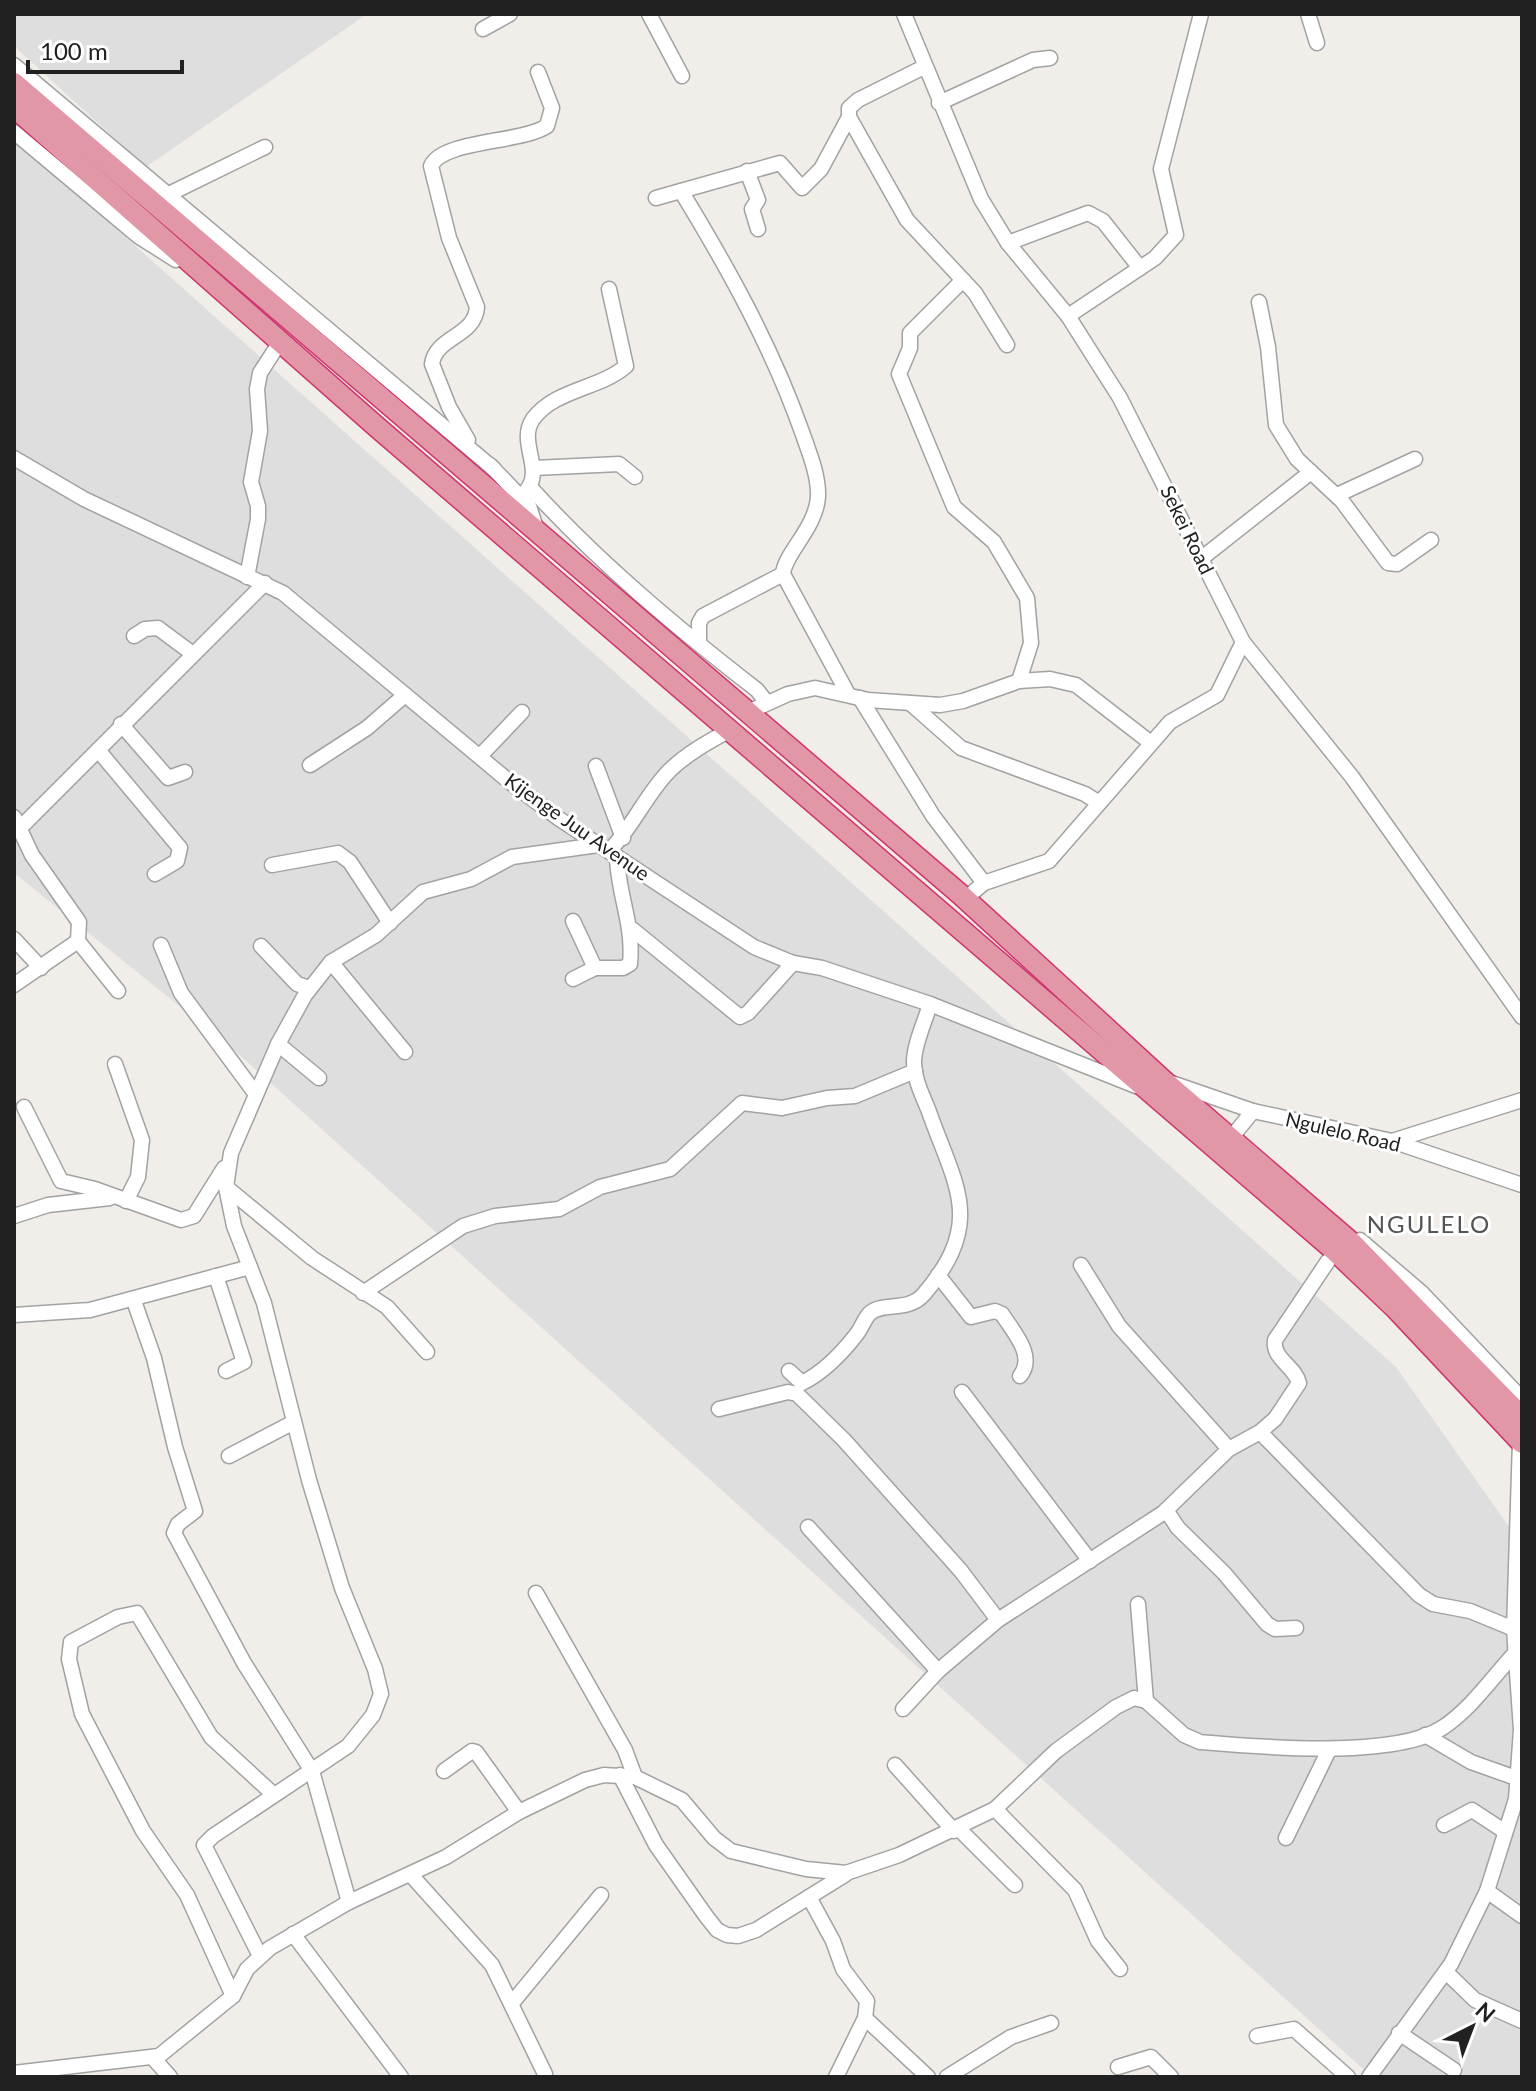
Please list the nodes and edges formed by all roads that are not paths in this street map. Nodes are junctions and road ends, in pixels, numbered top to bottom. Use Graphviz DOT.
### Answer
graph roads {
  1 [pos="510,14"];
  2 [pos="649,14"];
  3 [pos="904,14"];
  4 [pos="1201,14"];
  5 [pos="1308,14"];
  6 [pos="483,29"];
  7 [pos="1317,43"];
  8 [pos="1050,58"];
  9 [pos="14,65"];
  10 [pos="924,67"];
  11 [pos="538,72"];
  12 [pos="682,76"];
  13 [pos="14,83"];
  14 [pos="939,103"];
  15 [pos="14,107"];
  16 [pos="849,117"];
  17 [pos="14,132"];
  18 [pos="265,147"];
  19 [pos="747,171"];
  20 [pos="681,191"];
  21 [pos="167,195"];
  22 [pos="656,198"];
  23 [pos="758,229"];
  24 [pos="1008,243"];
  25 [pos="1140,268"];
  26 [pos="963,280"];
  27 [pos="211,281"];
  28 [pos="609,289"];
  29 [pos="1259,302"];
  30 [pos="1068,316"];
  31 [pos="280,342"];
  32 [pos="1007,345"];
  33 [pos="14,458"];
  34 [pos="1415,459"];
  35 [pos="534,468"];
  36 [pos="494,469"];
  37 [pos="1311,472"];
  38 [pos="635,477"];
  39 [pos="526,492"];
  40 [pos="1337,495"];
  41 [pos="537,532"];
  42 [pos="1431,540"];
  43 [pos="1202,558"];
  44 [pos="783,574"];
  45 [pos="247,577"];
  46 [pos="265,583"];
  47 [pos="134,636"];
  48 [pos="699,642"];
  49 [pos="1243,642"];
  50 [pos="193,654"];
  51 [pos="1019,681"];
  52 [pos="405,695"];
  53 [pos="854,696"];
  54 [pos="910,703"];
  55 [pos="757,707"];
  56 [pos="522,712"];
  57 [pos="121,724"];
  58 [pos="728,731"];
  59 [pos="1151,743"];
  60 [pos="98,750"];
  61 [pos="480,756"];
  62 [pos="310,765"];
  63 [pos="596,766"];
  64 [pos="185,772"];
  65 [pos="1099,803"];
  66 [pos="17,823"];
  67 [pos="623,838"];
  68 [pos="608,851"];
  69 [pos="272,865"];
  70 [pos="155,874"];
  71 [pos="984,883"];
  72 [pos="963,897"];
  73 [pos="939,913"];
  74 [pos="573,921"];
  75 [pos="390,923"];
  76 [pos="632,929"];
  77 [pos="14,939"];
  78 [pos="78,941"];
  79 [pos="1012,941"];
  80 [pos="161,945"];
  81 [pos="261,946"];
  82 [pos="993,959"];
  83 [pos="331,962"];
  84 [pos="793,963"];
  85 [pos="41,968"];
  86 [pos="595,968"];
  87 [pos="573,979"];
  88 [pos="14,985"];
  89 [pos="309,988"];
  90 [pos="118,991"];
  91 [pos="930,1004"];
  92 [pos="1520,1010"];
  93 [pos="278,1044"];
  94 [pos="405,1052"];
  95 [pos="115,1064"];
  96 [pos="915,1071"];
  97 [pos="319,1078"];
  98 [pos="1164,1081"];
  99 [pos="1144,1090"];
  100 [pos="255,1093"];
  101 [pos="1522,1100"];
  102 [pos="24,1107"];
  103 [pos="1253,1111"];
  104 [pos="1231,1138"];
  105 [pos="1392,1141"];
  106 [pos="231,1153"];
  107 [pos="1522,1185"];
  108 [pos="226,1187"];
  109 [pos="1301,1198"];
  110 [pos="122,1200"];
  111 [pos="14,1216"];
  112 [pos="1328,1261"];
  113 [pos="1081,1265"];
  114 [pos="250,1267"];
  115 [pos="938,1275"];
  116 [pos="216,1276"];
  117 [pos="363,1293"];
  118 [pos="134,1301"];
  119 [pos="14,1315"];
  120 [pos="427,1352"];
  121 [pos="226,1371"];
  122 [pos="789,1371"];
  123 [pos="1020,1376"];
  124 [pos="962,1392"];
  125 [pos="1522,1399"];
  126 [pos="719,1409"];
  127 [pos="1522,1417"];
  128 [pos="294,1422"];
  129 [pos="1260,1432"];
  130 [pos="1521,1442"];
  131 [pos="1229,1449"];
  132 [pos="229,1456"];
  133 [pos="1166,1510"];
  134 [pos="808,1527"];
  135 [pos="1090,1561"];
  136 [pos="536,1593"];
  137 [pos="1138,1604"];
  138 [pos="998,1620"];
  139 [pos="1296,1628"];
  140 [pos="1514,1629"];
  141 [pos="1515,1653"];
  142 [pos="938,1671"];
  143 [pos="1520,1671"];
  144 [pos="1146,1701"];
  145 [pos="903,1709"];
  146 [pos="1425,1735"];
  147 [pos="1329,1750"];
  148 [pos="895,1765"];
  149 [pos="312,1771"];
  150 [pos="444,1771"];
  151 [pos="627,1776"];
  152 [pos="1519,1779"];
  153 [pos="273,1794"];
  154 [pos="995,1809"];
  155 [pos="519,1812"];
  156 [pos="1444,1825"];
  157 [pos="956,1830"];
  158 [pos="1504,1831"];
  159 [pos="1286,1838"];
  160 [pos="846,1873"];
  161 [pos="411,1875"];
  162 [pos="1015,1885"];
  163 [pos="1487,1891"];
  164 [pos="601,1895"];
  165 [pos="809,1897"];
  166 [pos="349,1902"];
  167 [pos="1522,1916"];
  168 [pos="293,1934"];
  169 [pos="260,1956"];
  170 [pos="1120,1969"];
  171 [pos="1446,1972"];
  172 [pos="233,1996"];
  173 [pos="512,2003"];
  174 [pos="865,2018"];
  175 [pos="1522,2021"];
  176 [pos="1051,2023"];
  177 [pos="1399,2033"];
  178 [pos="1257,2036"];
  179 [pos="154,2059"];
  180 [pos="1118,2067"];
  181 [pos="1454,2070"];
  182 [pos="14,2073"];
  183 [pos="545,2074"];
  184 [pos="170,2077"];
  185 [pos="401,2077"];
  186 [pos="836,2077"];
  187 [pos="928,2077"];
  188 [pos="947,2077"];
  189 [pos="1171,2077"];
  190 [pos="1348,2077"];
  191 [pos="1369,2077"];
  1 -- 6 [label="street"];
  2 -- 12 [label="street"];
  3 -- 10 [label="street, Sekei Road"];
  4 -- 25 [label="street"];
  5 -- 7 [label="street"];
  8 -- 14 [label="street"];
  9 -- 21 [label="street"];
  10 -- 14 [label="street, Sekei Road"];
  10 -- 16 [label="street"];
  11 -- 36 [label="street"];
  13 -- 41 [label="highway"];
  14 -- 24 [label="street, Sekei Road"];
  15 -- 27 [label="highway"];
  16 -- 19 [label="street"];
  16 -- 26 [label="street"];
  17 -- 27 [label="street"];
  18 -- 21 [label="street"];
  19 -- 20 [label="street"];
  19 -- 23 [label="street"];
  20 -- 22 [label="street"];
  20 -- 44 [label="street"];
  21 -- 36 [label="street"];
  24 -- 25 [label="street"];
  24 -- 30 [label="street, Sekei Road"];
  25 -- 30 [label="street"];
  26 -- 32 [label="street"];
  26 -- 51 [label="street"];
  27 -- 31 [label="highway"];
  28 -- 35 [label="street"];
  29 -- 37 [label="street"];
  30 -- 43 [label="street, Sekei Road"];
  31 -- 45 [label="street"];
  31 -- 58 [label="highway"];
  33 -- 45 [label="street, Kijenge Juu Avenue"];
  34 -- 40 [label="street"];
  35 -- 38 [label="street"];
  35 -- 39 [label="street"];
  36 -- 39 [label="street"];
  37 -- 40 [label="street"];
  37 -- 43 [label="street"];
  39 -- 41 [label="street"];
  39 -- 48 [label="street"];
  40 -- 42 [label="street"];
  41 -- 55 [label="highway"];
  43 -- 49 [label="street, Sekei Road"];
  44 -- 48 [label="street"];
  44 -- 53 [label="street"];
  45 -- 46 [label="street, Kijenge Juu Avenue"];
  46 -- 50 [label="street"];
  46 -- 52 [label="street, Kijenge Juu Avenue"];
  47 -- 50 [label="street"];
  48 -- 55 [label="street"];
  49 -- 59 [label="street"];
  49 -- 92 [label="street, Sekei Road"];
  50 -- 57 [label="street"];
  51 -- 54 [label="street"];
  51 -- 59 [label="street"];
  52 -- 61 [label="street, Kijenge Juu Avenue"];
  52 -- 62 [label="street"];
  53 -- 54 [label="street"];
  53 -- 55 [label="street"];
  53 -- 71 [label="street"];
  54 -- 65 [label="street"];
  55 -- 72 [label="highway"];
  56 -- 61 [label="street"];
  57 -- 60 [label="street"];
  57 -- 64 [label="street"];
  58 -- 67 [label="street"];
  58 -- 73 [label="highway"];
  59 -- 65 [label="street"];
  60 -- 66 [label="street"];
  60 -- 70 [label="street"];
  61 -- 68 [label="street, Kijenge Juu Avenue"];
  63 -- 67 [label="street"];
  65 -- 71 [label="street"];
  66 -- 78 [label="street"];
  67 -- 68 [label="street"];
  68 -- 75 [label="street"];
  68 -- 76 [label="street"];
  68 -- 84 [label="street, Kijenge Juu Avenue"];
  69 -- 75 [label="street"];
  71 -- 72 [label="street"];
  72 -- 73 [label="highway"];
  72 -- 79 [label="highway"];
  73 -- 82 [label="highway"];
  74 -- 86 [label="street"];
  75 -- 83 [label="street"];
  76 -- 84 [label="street"];
  76 -- 86 [label="street"];
  77 -- 85 [label="street"];
  78 -- 85 [label="street"];
  78 -- 90 [label="street"];
  79 -- 82 [label="highway"];
  79 -- 98 [label="highway"];
  80 -- 100 [label="street"];
  81 -- 89 [label="street"];
  82 -- 99 [label="highway"];
  83 -- 89 [label="street"];
  83 -- 94 [label="street"];
  84 -- 91 [label="street, Kijenge Juu Avenue"];
  85 -- 88 [label="street"];
  86 -- 87 [label="street"];
  89 -- 93 [label="street"];
  91 -- 96 [label="street"];
  91 -- 99 [label="street, Kijenge Juu Avenue"];
  93 -- 97 [label="street"];
  93 -- 100 [label="street"];
  95 -- 110 [label="street"];
  96 -- 115 [label="street"];
  96 -- 117 [label="street"];
  98 -- 103 [label="street, Ngulelo Road"];
  98 -- 104 [label="highway"];
  99 -- 130 [label="highway"];
  100 -- 106 [label="street"];
  101 -- 105 [label="street"];
  102 -- 110 [label="street"];
  103 -- 104 [label="street"];
  103 -- 105 [label="street, Ngulelo Road"];
  104 -- 109 [label="highway"];
  105 -- 107 [label="street, Ngulelo Road"];
  106 -- 108 [label="street"];
  106 -- 110 [label="street"];
  108 -- 114 [label="street"];
  108 -- 117 [label="street"];
  109 -- 125 [label="street"];
  109 -- 127 [label="highway"];
  110 -- 111 [label="street"];
  112 -- 129 [label="street"];
  113 -- 131 [label="street"];
  114 -- 116 [label="street"];
  114 -- 128 [label="street"];
  115 -- 122 [label="street"];
  115 -- 123 [label="street"];
  116 -- 118 [label="street"];
  116 -- 121 [label="street"];
  117 -- 120 [label="street"];
  118 -- 119 [label="street"];
  118 -- 149 [label="street"];
  124 -- 135 [label="street"];
  126 -- 138 [label="street"];
  128 -- 132 [label="street"];
  128 -- 149 [label="street"];
  129 -- 131 [label="street"];
  129 -- 140 [label="street"];
  130 -- 140 [label="street"];
  131 -- 133 [label="street"];
  133 -- 135 [label="street"];
  133 -- 139 [label="street"];
  134 -- 142 [label="street"];
  135 -- 138 [label="street"];
  136 -- 151 [label="street"];
  137 -- 144 [label="street"];
  138 -- 142 [label="street"];
  140 -- 141 [label="street"];
  141 -- 143 [label="street"];
  141 -- 146 [label="street"];
  142 -- 145 [label="street"];
  143 -- 152 [label="street"];
  144 -- 147 [label="street"];
  144 -- 154 [label="street"];
  146 -- 147 [label="street"];
  146 -- 152 [label="street"];
  147 -- 159 [label="street"];
  148 -- 157 [label="street"];
  149 -- 153 [label="street"];
  149 -- 166 [label="street"];
  150 -- 155 [label="street"];
  151 -- 155 [label="street"];
  151 -- 160 [label="street"];
  151 -- 165 [label="street"];
  152 -- 158 [label="street"];
  153 -- 169 [label="street"];
  153 -- 172 [label="street"];
  154 -- 157 [label="street"];
  154 -- 170 [label="street"];
  155 -- 161 [label="street"];
  156 -- 158 [label="street"];
  157 -- 160 [label="street"];
  157 -- 162 [label="street"];
  158 -- 163 [label="street"];
  160 -- 165 [label="street"];
  161 -- 166 [label="street"];
  161 -- 173 [label="street"];
  163 -- 167 [label="street"];
  163 -- 171 [label="street"];
  164 -- 173 [label="street"];
  165 -- 174 [label="street"];
  166 -- 168 [label="street"];
  168 -- 169 [label="street"];
  168 -- 185 [label="street"];
  169 -- 172 [label="street"];
  171 -- 175 [label="street"];
  171 -- 177 [label="street"];
  172 -- 179 [label="street"];
  173 -- 183 [label="street"];
  174 -- 186 [label="street"];
  174 -- 187 [label="street"];
  176 -- 188 [label="street"];
  177 -- 181 [label="street"];
  177 -- 191 [label="street"];
  178 -- 190 [label="street"];
  179 -- 182 [label="street"];
  179 -- 184 [label="street"];
  180 -- 189 [label="street"];
}
